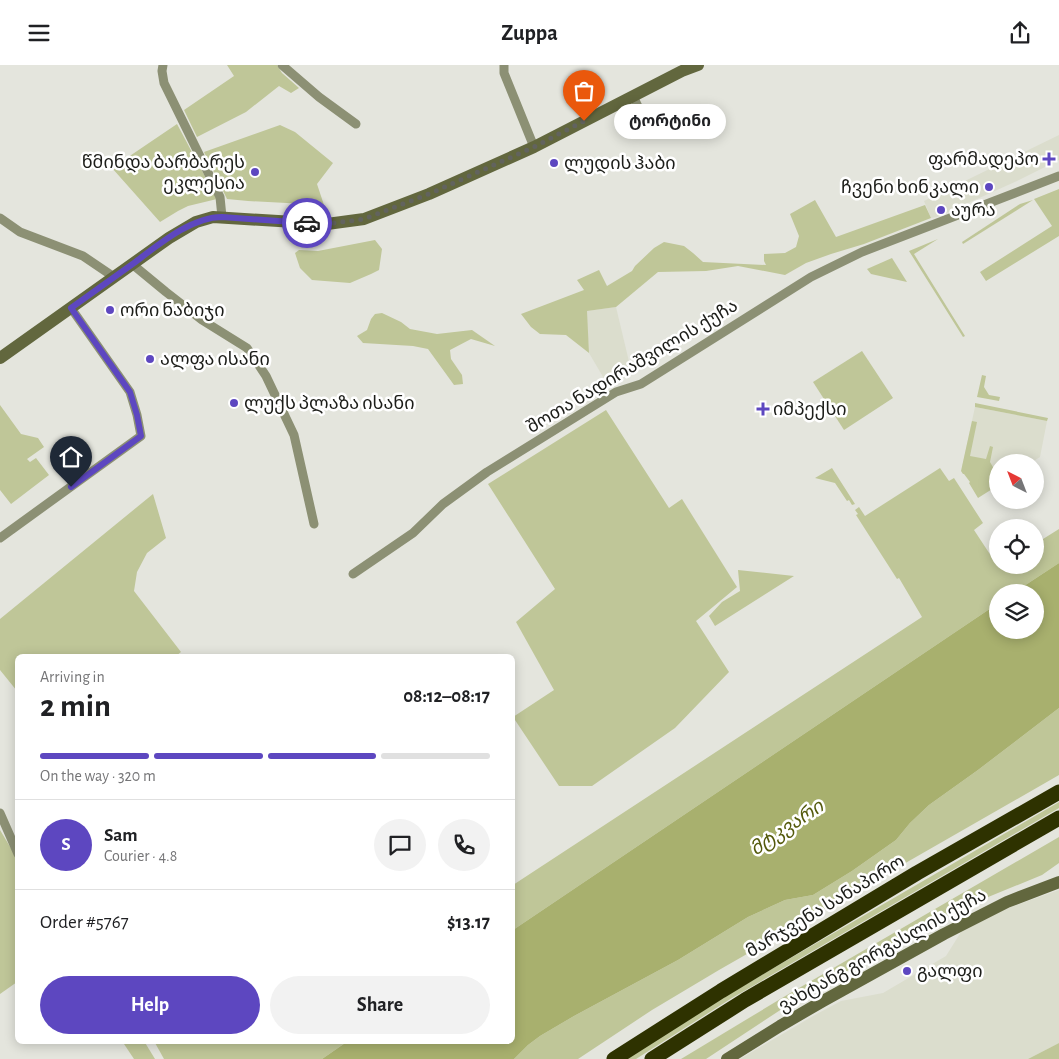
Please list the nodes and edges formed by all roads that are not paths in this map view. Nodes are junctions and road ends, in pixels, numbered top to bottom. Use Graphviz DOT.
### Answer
graph roads {
  1 [pos="163,65"];
  2 [pos="282,65"];
  3 [pos="504,65"];
  4 [pos="698,65"];
  5 [pos="681,68"];
  6 [pos="633,96"];
  7 [pos="356,124"];
  8 [pos="648,128"];
  9 [pos="534,147"];
  10 [pos="1059,176"];
  11 [pos="222,217"];
  12 [pos="0,218"];
  13 [pos="132,264"];
  14 [pos="114,277"];
  15 [pos="71,308"];
  16 [pos="0,358"];
  17 [pos="314,524"];
  18 [pos="0,538"];
  19 [pos="353,573"];
  20 [pos="1059,792"];
  21 [pos="0,813"];
  22 [pos="1059,818"];
  23 [pos="15,847"];
  24 [pos="1059,881"];
  25 [pos="614,1059"];
  26 [pos="652,1059"];
  27 [pos="727,1059"];
  1 -- 11 [label="street"];
  2 -- 7 [label="street"];
  3 -- 9 [label="street"];
  4 -- 5 [label="main road"];
  5 -- 6 [label="main road"];
  6 -- 8 [label="street"];
  6 -- 9 [label="main road"];
  9 -- 11 [label="main road"];
  10 -- 19 [label="street, შოთა ნადირაშვილის ქუჩა"];
  11 -- 13 [label="main road"];
  12 -- 14 [label="street"];
  13 -- 14 [label="main road"];
  13 -- 17 [label="street"];
  14 -- 15 [label="main road"];
  15 -- 16 [label="main road"];
  15 -- 18 [label="street"];
  20 -- 25 [label="highway, მარჯვენა სანაპირო"];
  21 -- 23 [label="street"];
  22 -- 26 [label="highway"];
  24 -- 27 [label="main road, ვახტანგ გორგასლის ქუჩა"];
}
